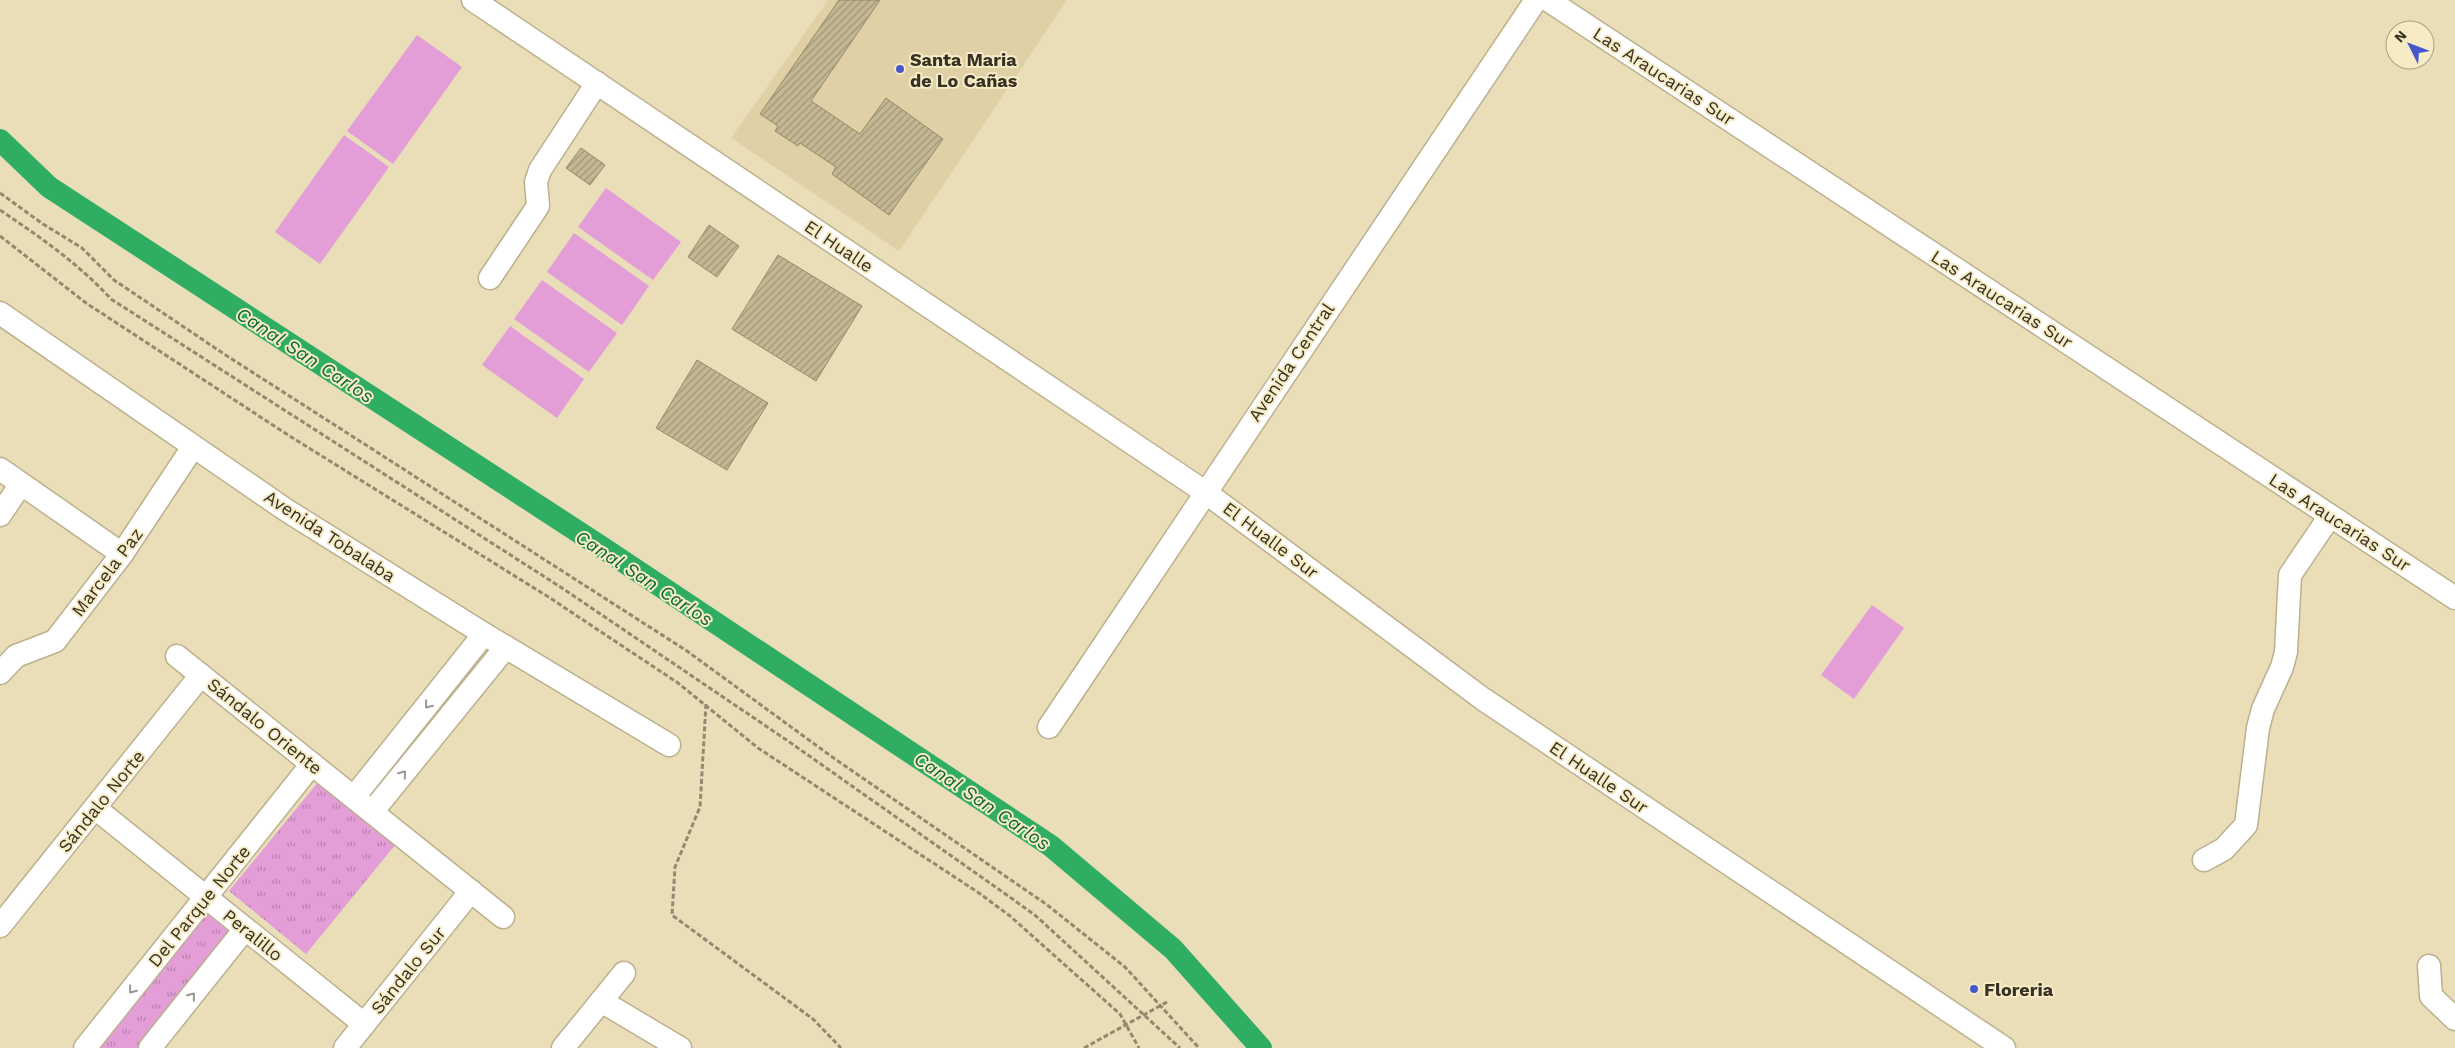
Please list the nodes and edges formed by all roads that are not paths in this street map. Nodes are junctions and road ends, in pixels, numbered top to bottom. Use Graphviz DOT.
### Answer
graph roads {
  1 [pos="473,0"];
  2 [pos="1536,0"];
  3 [pos="1548,0"];
  4 [pos="597,83"];
  5 [pos="490,278"];
  6 [pos="0,313"];
  7 [pos="193,447"];
  8 [pos="0,469"];
  9 [pos="21,484"];
  10 [pos="1205,492"];
  11 [pos="0,515"];
  12 [pos="2330,516"];
  13 [pos="122,554"];
  14 [pos="2455,598"];
  15 [pos="484,634"];
  16 [pos="506,647"];
  17 [pos="8,651"];
  18 [pos="177,656"];
  19 [pos="0,674"];
  20 [pos="202,675"];
  21 [pos="1049,726"];
  22 [pos="669,745"];
  23 [pos="312,764"];
  24 [pos="354,797"];
  25 [pos="95,808"];
  26 [pos="372,812"];
  27 [pos="2204,860"];
  28 [pos="471,891"];
  29 [pos="206,897"];
  30 [pos="503,917"];
  31 [pos="0,926"];
  32 [pos="245,929"];
  33 [pos="2429,966"];
  34 [pos="624,972"];
  35 [pos="601,1001"];
  36 [pos="2455,1019"];
  37 [pos="364,1024"];
  38 [pos="85,1048"];
  39 [pos="150,1048"];
  40 [pos="345,1048"];
  41 [pos="563,1048"];
  42 [pos="680,1048"];
  43 [pos="2004,1048"];
  1 -- 4 [label="street, El Hualle"];
  2 -- 10 [label="street, Avenida Central"];
  3 -- 12 [label="street, Las Araucarias Sur"];
  4 -- 5 [label="street"];
  4 -- 10 [label="street, El Hualle"];
  6 -- 7 [label="street, Avenida Tobalaba"];
  7 -- 13 [label="street, Marcela Paz"];
  7 -- 15 [label="street, Avenida Tobalaba"];
  8 -- 9 [label="street"];
  9 -- 11 [label="street"];
  9 -- 13 [label="street"];
  10 -- 21 [label="street, Avenida Central"];
  10 -- 43 [label="street, El Hualle Sur"];
  12 -- 14 [label="street, Las Araucarias Sur"];
  12 -- 27 [label="street"];
  13 -- 17 [label="street, Marcela Paz"];
  15 -- 16 [label="street, Avenida Tobalaba"];
  15 -- 24 [label="street, one-way"];
  16 -- 22 [label="street, Avenida Tobalaba"];
  26 -- 16 [label="street, one-way"];
  17 -- 19 [label="street, Marcela Paz"];
  18 -- 20 [label="street, Sándalo Oriente"];
  20 -- 23 [label="street, Sándalo Oriente"];
  20 -- 25 [label="street, Sándalo Norte"];
  23 -- 24 [label="street, Sándalo Oriente"];
  23 -- 29 [label="street, Del Parque Norte"];
  24 -- 26 [label="street, Sándalo Oriente"];
  25 -- 29 [label="street, Peralillo"];
  25 -- 31 [label="street, Sándalo Norte"];
  26 -- 28 [label="street, Sándalo Oriente"];
  28 -- 30 [label="street, Sándalo Oriente"];
  28 -- 37 [label="street, Sándalo Sur"];
  29 -- 32 [label="street, Peralillo"];
  29 -- 38 [label="street, Del Parque Norte, one-way"];
  32 -- 37 [label="street, Peralillo"];
  39 -- 32 [label="street, one-way"];
  33 -- 36 [label="street"];
  34 -- 35 [label="street"];
  35 -- 41 [label="street"];
  35 -- 42 [label="street"];
  37 -- 40 [label="street, Sándalo Sur"];
}
